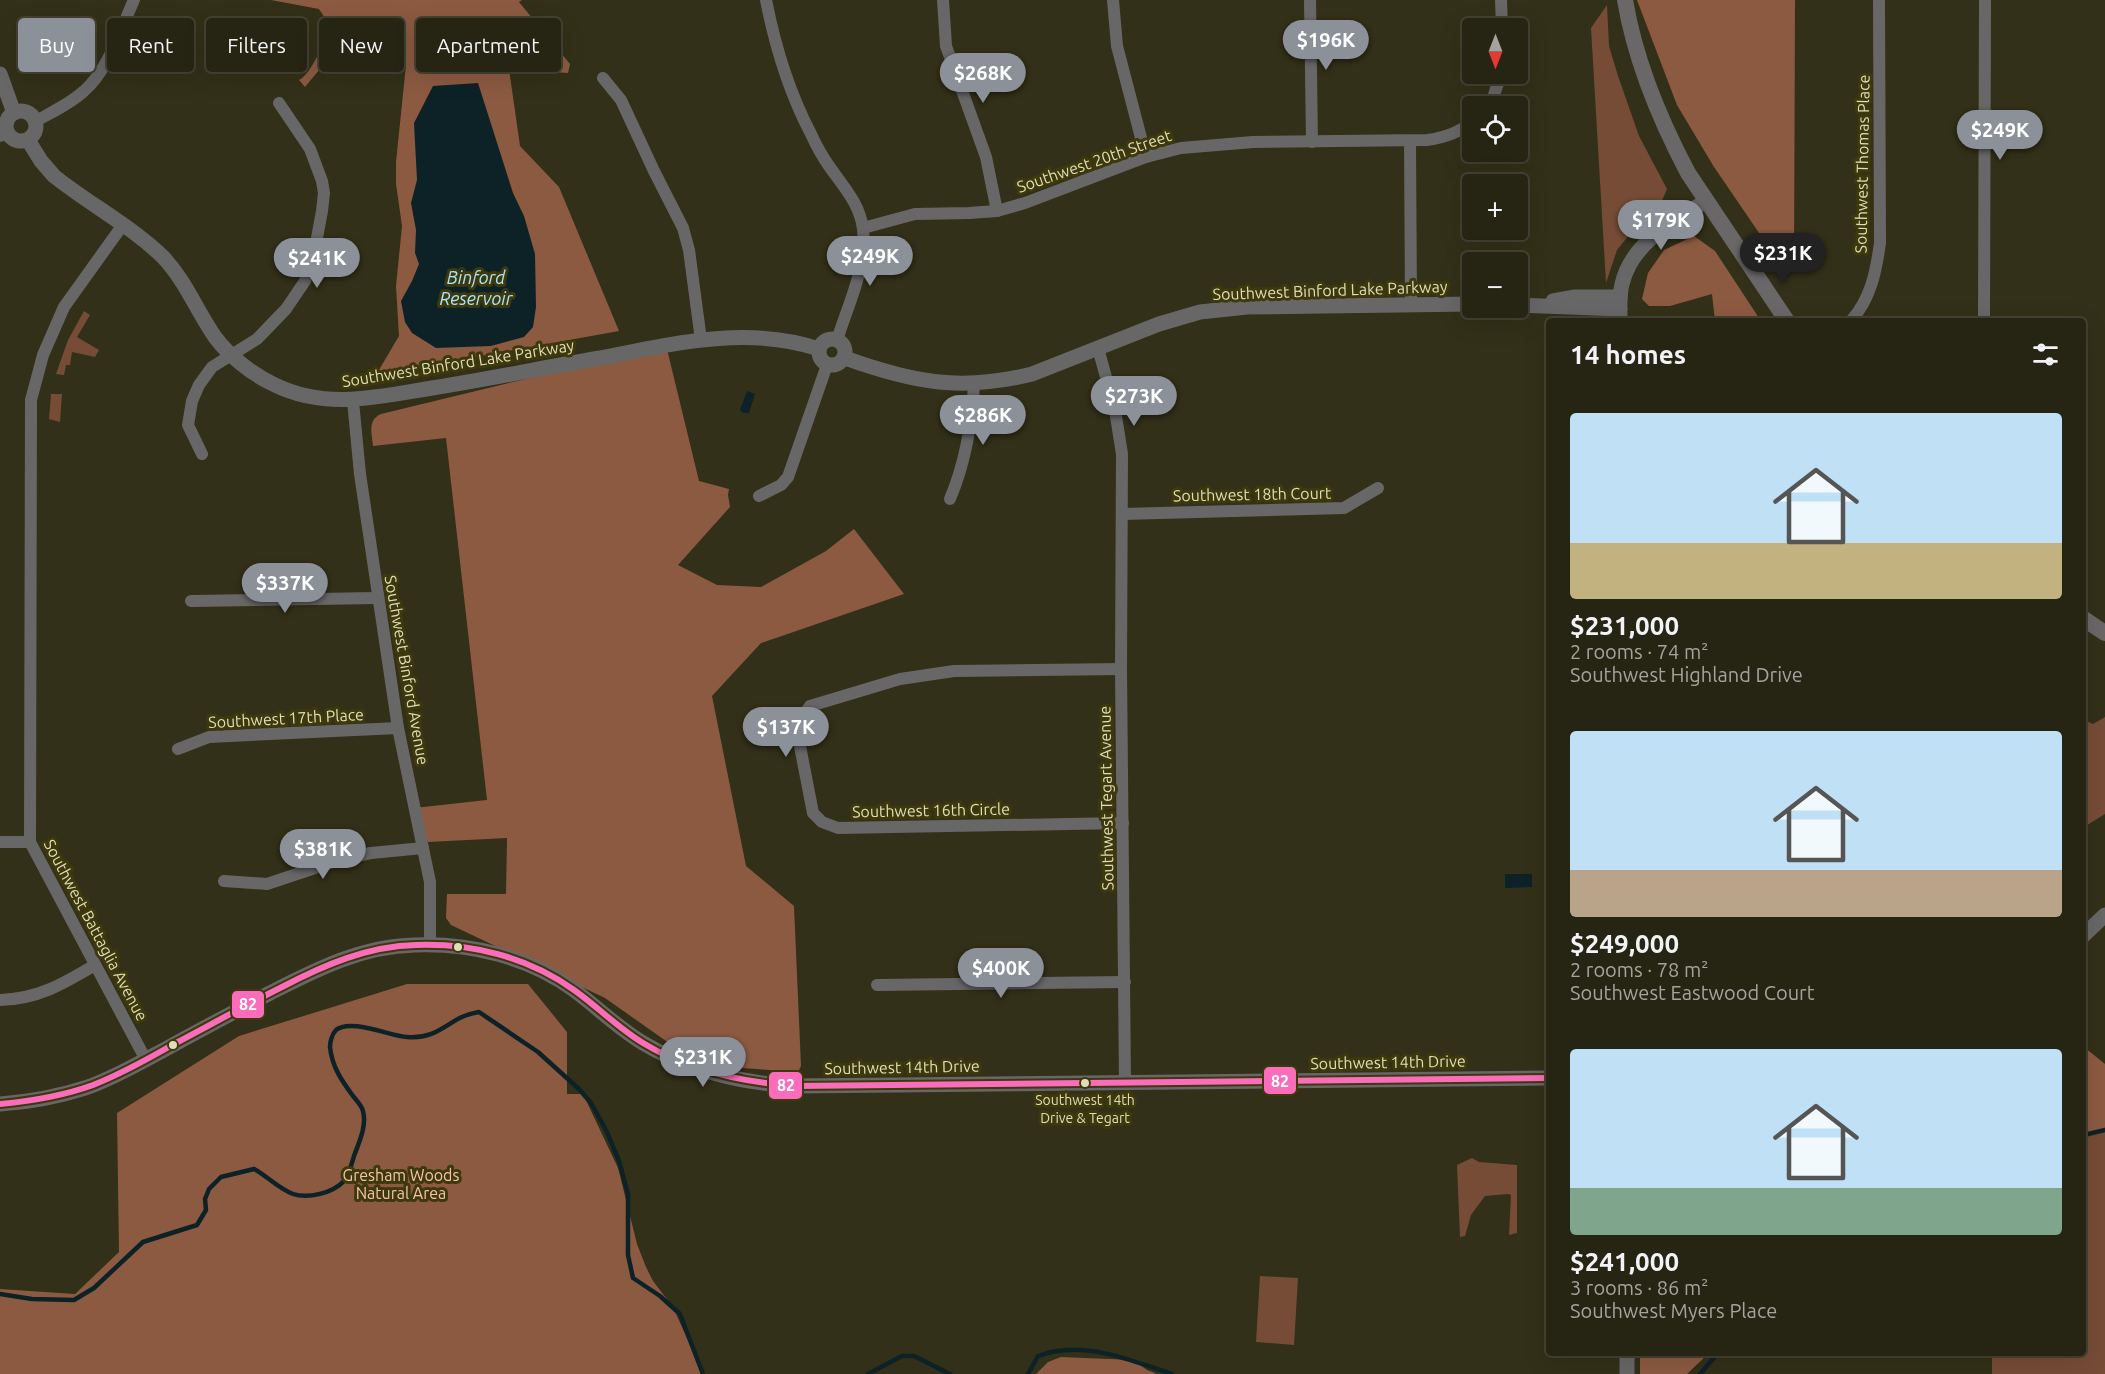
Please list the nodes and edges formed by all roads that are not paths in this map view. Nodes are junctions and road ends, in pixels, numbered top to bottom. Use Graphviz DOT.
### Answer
graph roads {
  1 [pos="134,0"];
  2 [pos="766,0"];
  3 [pos="944,0"];
  4 [pos="1113,0"];
  5 [pos="1310,0"];
  6 [pos="1501,0"];
  7 [pos="1625,0"];
  8 [pos="1879,0"];
  9 [pos="1986,0"];
  10 [pos="1502,18"];
  11 [pos="0,74"];
  12 [pos="603,78"];
  13 [pos="279,103"];
  14 [pos="14,113"];
  15 [pos="36,121"];
  16 [pos="1462,129"];
  17 [pos="4,134"];
  18 [pos="28,140"];
  19 [pos="1410,141"];
  20 [pos="1312,142"];
  21 [pos="1146,157"];
  22 [pos="1706,201"];
  23 [pos="997,211"];
  24 [pos="122,226"];
  25 [pos="863,228"];
  26 [pos="1411,304"];
  27 [pos="1462,304"];
  28 [pos="1528,304"];
  29 [pos="1620,309"];
  30 [pos="1785,318"];
  31 [pos="1854,318"];
  32 [pos="1984,318"];
  33 [pos="701,340"];
  34 [pos="837,340"];
  35 [pos="1098,348"];
  36 [pos="819,349"];
  37 [pos="232,355"];
  38 [pos="844,358"];
  39 [pos="828,365"];
  40 [pos="974,384"];
  41 [pos="353,400"];
  42 [pos="202,454"];
  43 [pos="1378,488"];
  44 [pos="759,496"];
  45 [pos="951,499"];
  46 [pos="1122,514"];
  47 [pos="377,598"];
  48 [pos="191,601"];
  49 [pos="2086,620"];
  50 [pos="2105,633"];
  51 [pos="1121,669"];
  52 [pos="398,728"];
  53 [pos="178,748"];
  54 [pos="1123,823"];
  55 [pos="0,842"];
  56 [pos="30,842"];
  57 [pos="423,848"];
  58 [pos="224,881"];
  59 [pos="2105,915"];
  60 [pos="2086,933"];
  61 [pos="430,945"];
  62 [pos="95,965"];
  63 [pos="1125,982"];
  64 [pos="877,985"];
  65 [pos="0,1000"];
  66 [pos="146,1059"];
  67 [pos="1546,1078"];
  68 [pos="1125,1083"];
  69 [pos="0,1104"];
  70 [pos="1627,1356"];
  71 [pos="1627,1374"];
  1 -- 15 [label="street"];
  2 -- 25 [label="street"];
  3 -- 23 [label="street"];
  4 -- 21 [label="street"];
  5 -- 20 [label="street"];
  6 -- 10 [label="street"];
  7 -- 22 [label="main road"];
  8 -- 31 [label="street, Southwest Thomas Place"];
  9 -- 32 [label="street"];
  11 -- 14 [label="street"];
  12 -- 33 [label="street"];
  13 -- 37 [label="street"];
  14 -- 15 [label="street"];
  14 -- 17 [label="street"];
  15 -- 18 [label="street"];
  16 -- 19 [label="street, Southwest 20th Street"];
  17 -- 18 [label="street"];
  18 -- 24 [label="street, Southwest Binford Lake Parkway"];
  19 -- 20 [label="street, Southwest 20th Street"];
  19 -- 26 [label="street"];
  20 -- 21 [label="street, Southwest 20th Street"];
  21 -- 23 [label="street, Southwest 20th Street"];
  22 -- 29 [label="street"];
  22 -- 30 [label="main road"];
  23 -- 25 [label="street, Southwest 20th Street"];
  24 -- 37 [label="street, Southwest Binford Lake Parkway"];
  24 -- 56 [label="street, Southwest Battaglia Avenue"];
  25 -- 34 [label="street"];
  26 -- 27 [label="street, Southwest Binford Lake Parkway"];
  26 -- 35 [label="street, Southwest Binford Lake Parkway"];
  28 -- 29 [label="street"];
  33 -- 36 [label="street, Southwest Binford Lake Parkway"];
  33 -- 41 [label="street, Southwest Binford Lake Parkway"];
  34 -- 36 [label="street"];
  34 -- 38 [label="street"];
  35 -- 40 [label="street, Southwest Binford Lake Parkway"];
  35 -- 46 [label="street, Southwest Tegart Avenue"];
  36 -- 39 [label="street"];
  37 -- 41 [label="street, Southwest Binford Lake Parkway"];
  37 -- 42 [label="street"];
  38 -- 39 [label="street"];
  38 -- 40 [label="street, Southwest Binford Lake Parkway"];
  39 -- 44 [label="street"];
  40 -- 45 [label="street"];
  41 -- 47 [label="street, Southwest Binford Avenue"];
  43 -- 46 [label="street, Southwest 18th Court"];
  46 -- 51 [label="street, Southwest Tegart Avenue"];
  47 -- 48 [label="street"];
  47 -- 52 [label="street, Southwest Binford Avenue"];
  49 -- 50 [label="main road"];
  51 -- 54 [label="street, Southwest Tegart Avenue"];
  51 -- 54 [label="street, Southwest 16th Circle"];
  52 -- 53 [label="street, Southwest 17th Place"];
  52 -- 57 [label="street, Southwest Binford Avenue"];
  54 -- 63 [label="street, Southwest Tegart Avenue"];
  55 -- 56 [label="street"];
  56 -- 62 [label="street, Southwest Battaglia Avenue"];
  57 -- 58 [label="street"];
  57 -- 61 [label="street, Southwest Binford Avenue"];
  59 -- 60 [label="street"];
  61 -- 66 [label="street, Southwest 14th Drive"];
  61 -- 68 [label="street, Southwest 14th Drive"];
  62 -- 65 [label="street"];
  62 -- 66 [label="street, Southwest Battaglia Avenue"];
  63 -- 64 [label="street"];
  63 -- 68 [label="street, Southwest Tegart Avenue"];
  66 -- 69 [label="street, Southwest 14th Drive"];
  67 -- 68 [label="street, Southwest 14th Drive"];
  70 -- 71 [label="street"];
}
